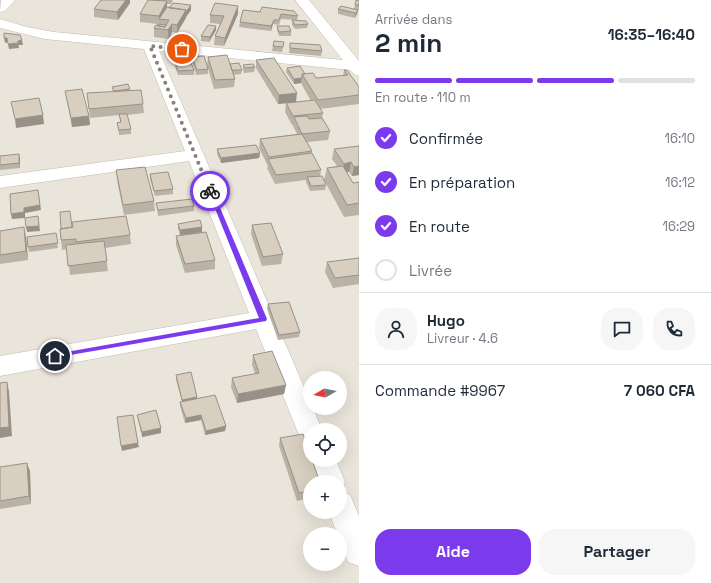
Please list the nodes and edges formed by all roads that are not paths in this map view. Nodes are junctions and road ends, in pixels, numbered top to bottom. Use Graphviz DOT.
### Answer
graph roads {
  1 [pos="8,0"];
  2 [pos="302,0"];
  3 [pos="0,8"];
  4 [pos="0,23"];
  5 [pos="150,46"];
  6 [pos="357,69"];
  7 [pos="196,155"];
  8 [pos="0,182"];
  9 [pos="263,319"];
  10 [pos="0,366"];
  11 [pos="306,423"];
  12 [pos="346,519"];
  13 [pos="359,551"];
  1 -- 3 [label="street"];
  2 -- 6 [label="street"];
  4 -- 5 [label="street"];
  5 -- 6 [label="street"];
  5 -- 7 [label="street"];
  7 -- 8 [label="street"];
  7 -- 9 [label="street"];
  9 -- 10 [label="street"];
  9 -- 11 [label="street"];
  12 -- 13 [label="street"];
}
